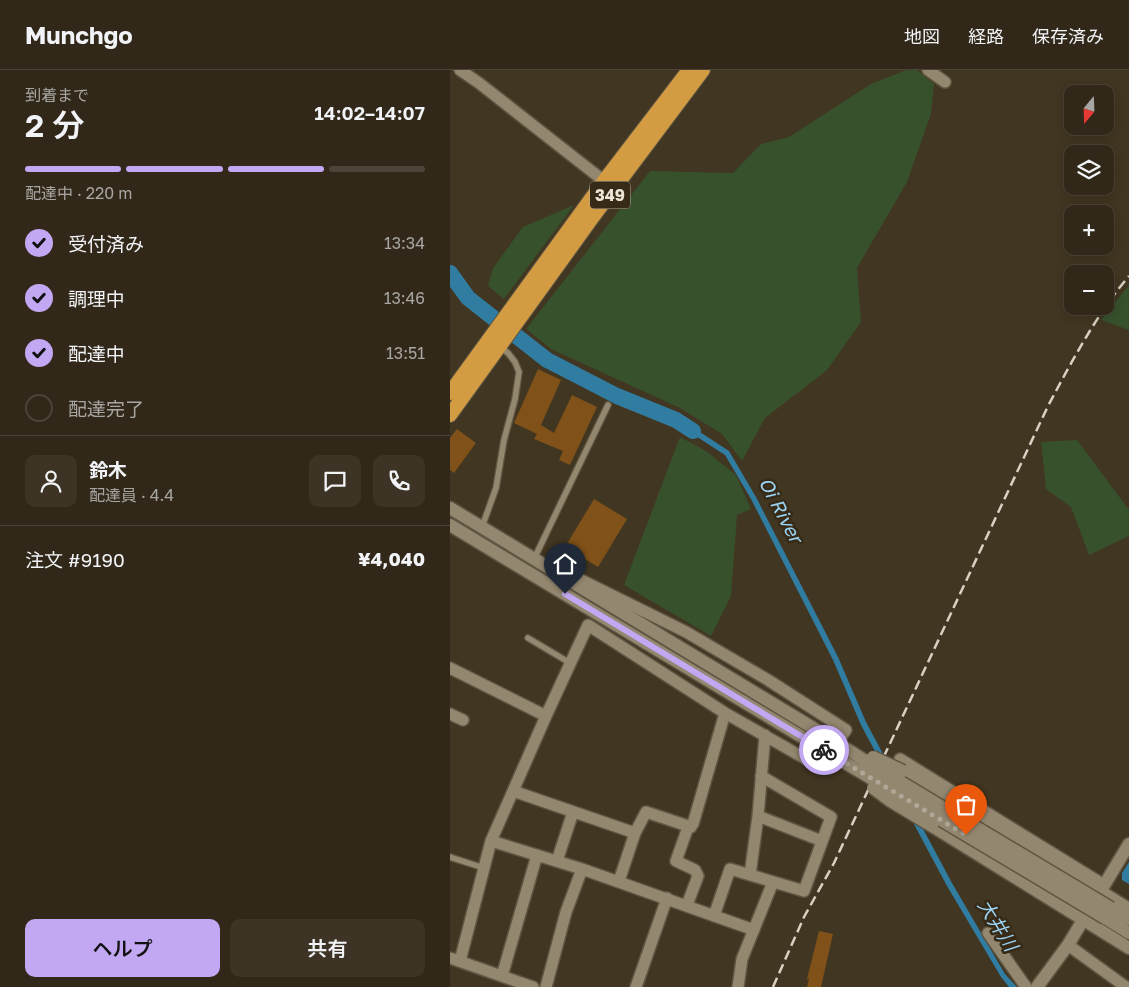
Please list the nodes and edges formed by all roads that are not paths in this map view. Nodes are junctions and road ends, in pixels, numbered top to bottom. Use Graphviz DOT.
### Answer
graph roads {
  1 [pos="460,70"];
  2 [pos="689,70"];
  3 [pos="703,70"];
  4 [pos="928,70"];
  5 [pos="945,82"];
  6 [pos="604,181"];
  7 [pos="514,316"];
  8 [pos="499,340"];
  9 [pos="450,393"];
  10 [pos="608,405"];
  11 [pos="450,415"];
  12 [pos="450,508"];
  13 [pos="450,525"];
  14 [pos="482,527"];
  15 [pos="534,558"];
  16 [pos="551,569"];
  17 [pos="581,604"];
  18 [pos="588,625"];
  19 [pos="528,638"];
  20 [pos="570,663"];
  21 [pos="452,673"];
  22 [pos="725,713"];
  23 [pos="450,714"];
  24 [pos="546,716"];
  25 [pos="463,720"];
  26 [pos="765,735"];
  27 [pos="828,737"];
  28 [pos="822,749"];
  29 [pos="900,760"];
  30 [pos="761,776"];
  31 [pos="513,791"];
  32 [pos="573,812"];
  33 [pos="758,816"];
  34 [pos="691,827"];
  35 [pos="635,833"];
  36 [pos="491,841"];
  37 [pos="822,841"];
  38 [pos="1129,844"];
  39 [pos="537,855"];
  40 [pos="450,857"];
  41 [pos="557,861"];
  42 [pos="484,868"];
  43 [pos="582,869"];
  44 [pos="750,875"];
  45 [pos="619,882"];
  46 [pos="772,882"];
  47 [pos="1102,888"];
  48 [pos="667,898"];
  49 [pos="686,906"];
  50 [pos="1129,909"];
  51 [pos="1108,913"];
  52 [pos="714,916"];
  53 [pos="1129,919"];
  54 [pos="1083,920"];
  55 [pos="754,930"];
  56 [pos="988,933"];
  57 [pos="1129,933"];
  58 [pos="1068,945"];
  59 [pos="1129,948"];
  60 [pos="455,959"];
  61 [pos="502,976"];
  62 [pos="533,987"];
  63 [pos="546,987"];
  64 [pos="636,987"];
  65 [pos="738,987"];
  66 [pos="1026,987"];
  67 [pos="1037,987"];
  68 [pos="1126,987"];
  1 -- 6 [label="street"];
  2 -- 6 [label="highway, 349"];
  3 -- 7 [label="highway, 349"];
  4 -- 5 [label="street"];
  6 -- 7 [label="highway, 349"];
  7 -- 8 [label="highway, 349"];
  8 -- 9 [label="highway, 349"];
  8 -- 11 [label="highway, 349"];
  8 -- 14 [label="lane"];
  10 -- 15 [label="lane"];
  12 -- 14 [label="main road"];
  13 -- 17 [label="main road"];
  14 -- 15 [label="main road"];
  15 -- 16 [label="main road"];
  16 -- 26 [label="street"];
  16 -- 27 [label="main road"];
  17 -- 18 [label="street"];
  17 -- 28 [label="main road"];
  18 -- 20 [label="street"];
  18 -- 22 [label="street"];
  19 -- 20 [label="lane"];
  20 -- 24 [label="street"];
  21 -- 24 [label="street"];
  22 -- 26 [label="street"];
  22 -- 34 [label="street"];
  23 -- 25 [label="street"];
  24 -- 31 [label="street"];
  26 -- 30 [label="street"];
  27 -- 47 [label="main road, bridge"];
  27 -- 51 [label="main road, bridge"];
  28 -- 51 [label="main road, bridge"];
  28 -- 54 [label="main road, bridge"];
  29 -- 47 [label="street"];
  30 -- 33 [label="street"];
  30 -- 37 [label="street"];
  31 -- 32 [label="street"];
  31 -- 36 [label="street"];
  32 -- 35 [label="street"];
  32 -- 41 [label="street"];
  33 -- 37 [label="street"];
  33 -- 44 [label="street"];
  34 -- 35 [label="street"];
  34 -- 49 [label="street"];
  35 -- 45 [label="street"];
  36 -- 39 [label="street"];
  36 -- 42 [label="street"];
  37 -- 46 [label="street"];
  38 -- 47 [label="main road"];
  39 -- 41 [label="street"];
  39 -- 61 [label="street"];
  40 -- 42 [label="lane"];
  41 -- 43 [label="street"];
  42 -- 60 [label="street"];
  43 -- 45 [label="street"];
  43 -- 63 [label="street"];
  44 -- 46 [label="street"];
  44 -- 52 [label="street"];
  45 -- 48 [label="street"];
  46 -- 55 [label="street"];
  47 -- 50 [label="main road"];
  47 -- 54 [label="main road"];
  48 -- 49 [label="street"];
  48 -- 64 [label="street"];
  49 -- 52 [label="street"];
  51 -- 53 [label="main road"];
  51 -- 57 [label="main road"];
  52 -- 55 [label="street"];
  54 -- 58 [label="main road"];
  54 -- 59 [label="main road"];
  55 -- 65 [label="street"];
  56 -- 66 [label="street"];
  58 -- 67 [label="main road"];
  58 -- 68 [label="street"];
  60 -- 61 [label="street"];
  61 -- 62 [label="street"];
}
